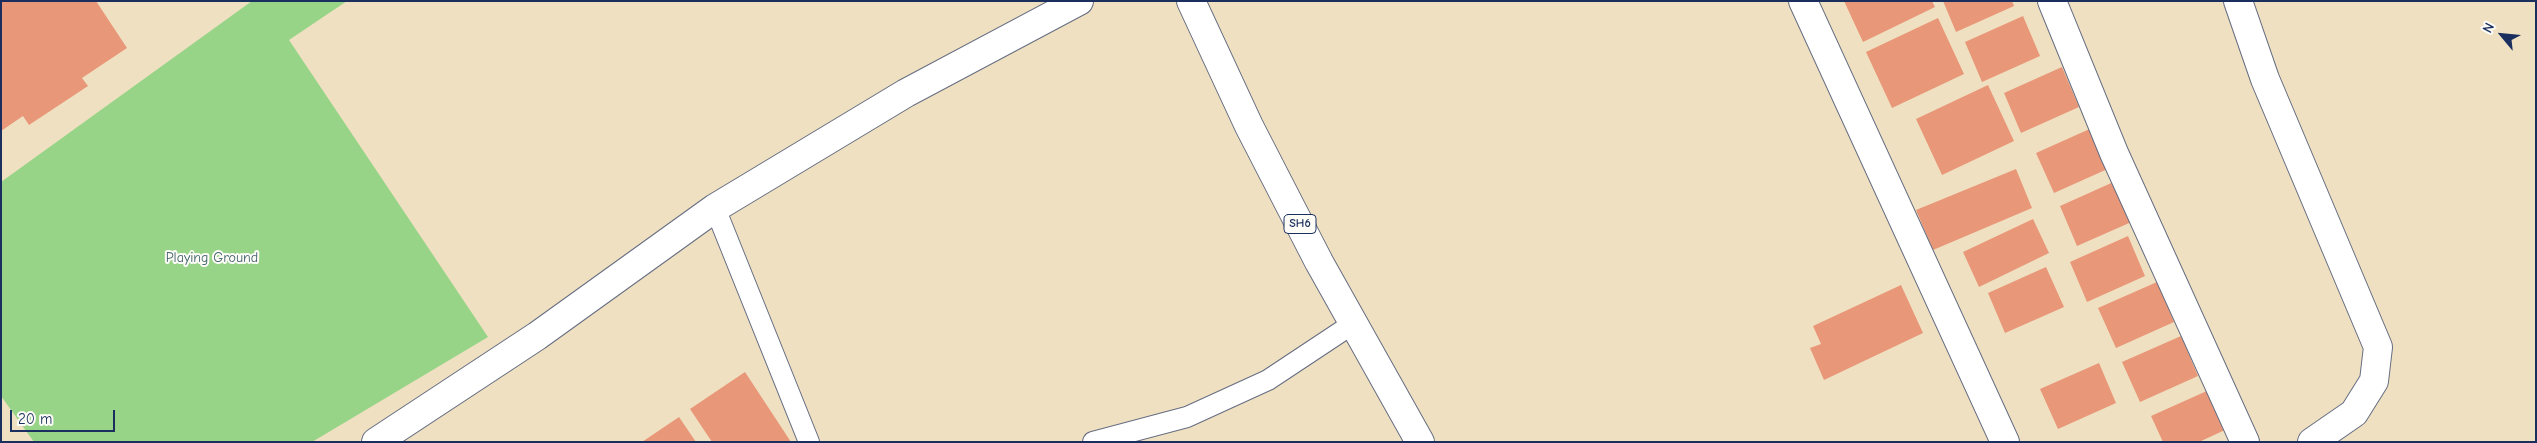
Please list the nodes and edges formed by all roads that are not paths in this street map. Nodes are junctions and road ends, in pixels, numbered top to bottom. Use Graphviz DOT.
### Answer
graph roads {
  1 [pos="1079,1"];
  2 [pos="1191,1"];
  3 [pos="1803,1"];
  4 [pos="2052,1"];
  5 [pos="2238,1"];
  6 [pos="715,208"];
  7 [pos="1354,323"];
  8 [pos="376,442"];
  9 [pos="809,442"];
  10 [pos="1093,442"];
  11 [pos="1420,442"];
  12 [pos="2005,442"];
  13 [pos="2245,442"];
  14 [pos="2312,442"];
  1 -- 6 [label="street"];
  2 -- 7 [label="street, SH6"];
  3 -- 12 [label="street"];
  4 -- 13 [label="street"];
  5 -- 14 [label="street"];
  6 -- 8 [label="street"];
  6 -- 9 [label="lane"];
  7 -- 10 [label="lane"];
  7 -- 11 [label="street, SH6"];
}
